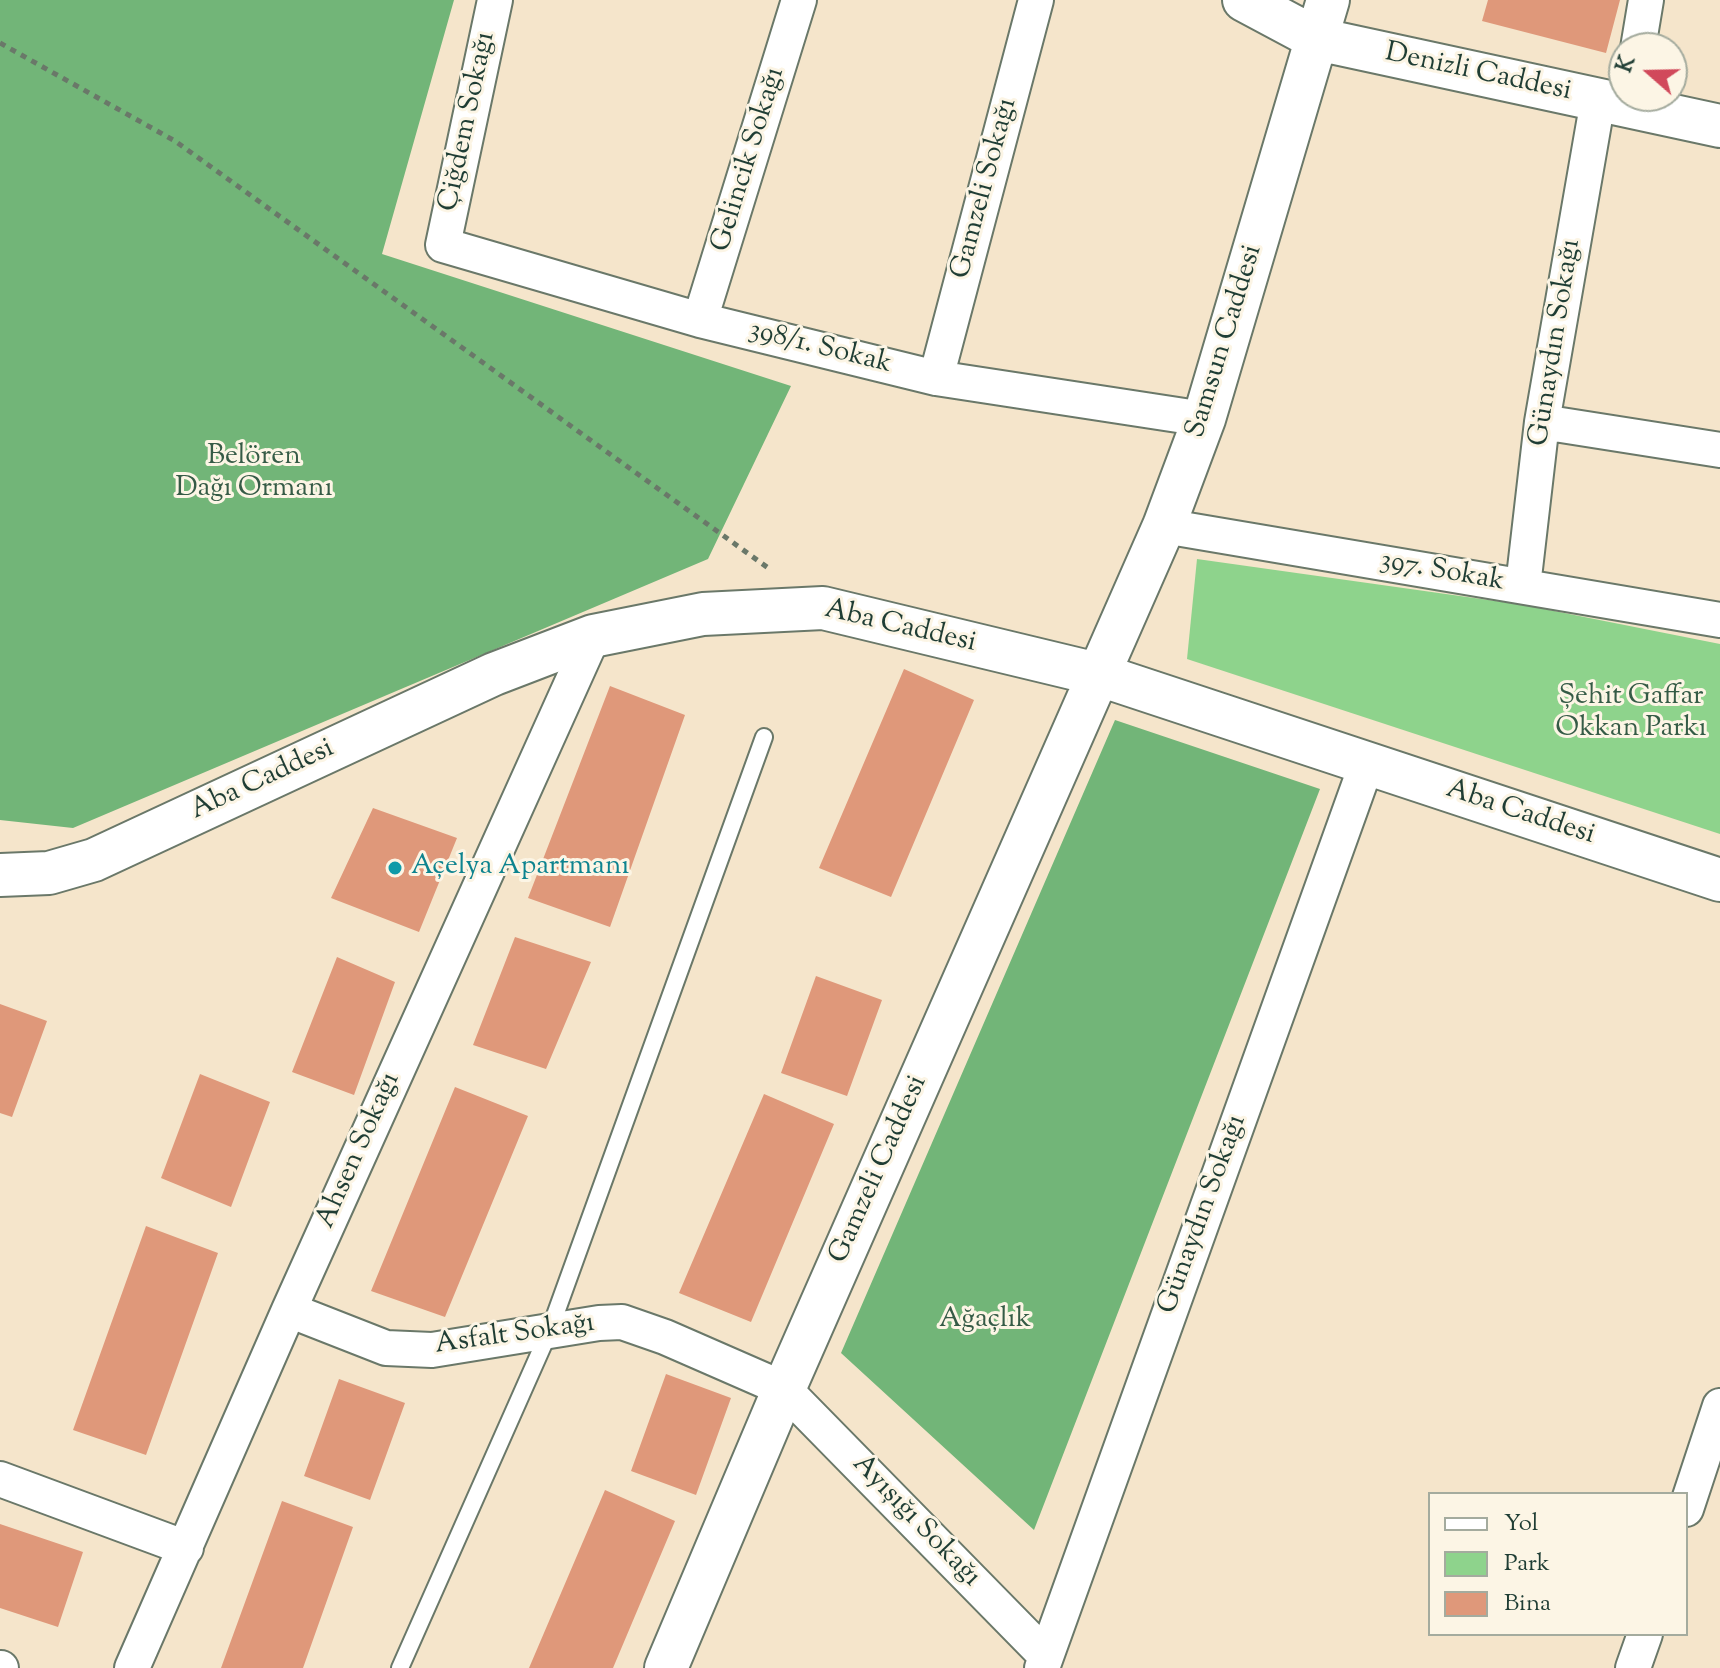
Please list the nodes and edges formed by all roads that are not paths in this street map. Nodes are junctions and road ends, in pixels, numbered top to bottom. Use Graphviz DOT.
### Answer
graph roads {
  1 [pos="495,0"];
  2 [pos="799,0"];
  3 [pos="1036,0"];
  4 [pos="1244,0"];
  5 [pos="1646,0"];
  6 [pos="1322,20"];
  7 [pos="1641,32"];
  8 [pos="1608,98"];
  9 [pos="1616,112"];
  10 [pos="1663,112"];
  11 [pos="1720,126"];
  12 [pos="443,245"];
  13 [pos="700,320"];
  14 [pos="936,378"];
  15 [pos="1204,419"];
  16 [pos="1542,422"];
  17 [pos="1720,450"];
  18 [pos="1164,526"];
  19 [pos="1523,586"];
  20 [pos="1720,620"];
  21 [pos="593,636"];
  22 [pos="1097,674"];
  23 [pos="764,737"];
  24 [pos="1367,763"];
  25 [pos="0,875"];
  26 [pos="1720,880"];
  27 [pos="289,1310"];
  28 [pos="549,1332"];
  29 [pos="784,1389"];
  30 [pos="1720,1406"];
  31 [pos="0,1479"];
  32 [pos="1700,1496"];
  33 [pos="186,1548"];
  34 [pos="1644,1636"];
  35 [pos="1044,1662"];
  36 [pos="132,1668"];
  37 [pos="400,1668"];
  38 [pos="666,1668"];
  39 [pos="1633,1668"];
  1 -- 12 [label="street, Çiğdem Sokağı"];
  2 -- 13 [label="street, Gelincik Sokağı"];
  3 -- 14 [label="street, Gamzeli Sokağı"];
  4 -- 6 [label="street, Denizli Caddesi"];
  5 -- 7 [label="street"];
  6 -- 8 [label="street, Denizli Caddesi"];
  6 -- 15 [label="street, Samsun Caddesi"];
  9 -- 16 [label="street, Günaydın Sokağı"];
  10 -- 11 [label="street, Denizli Caddesi"];
  12 -- 13 [label="street, 398/1. Sokak"];
  13 -- 14 [label="street, 398/1. Sokak"];
  14 -- 15 [label="street, 398/1. Sokak"];
  15 -- 18 [label="street, Samsun Caddesi"];
  16 -- 17 [label="street"];
  16 -- 19 [label="street, Günaydın Sokağı"];
  18 -- 19 [label="street, 397. Sokak"];
  18 -- 22 [label="street, Samsun Caddesi"];
  19 -- 20 [label="street, 397. Sokak"];
  21 -- 22 [label="street, Aba Caddesi"];
  21 -- 25 [label="street, Aba Caddesi"];
  21 -- 27 [label="street, Ahsen Sokağı"];
  22 -- 24 [label="street, Aba Caddesi"];
  22 -- 29 [label="street, Gamzeli Caddesi"];
  23 -- 28 [label="lane"];
  24 -- 26 [label="street, Aba Caddesi"];
  24 -- 35 [label="street, Günaydın Sokağı"];
  27 -- 28 [label="street, Asfalt Sokağı"];
  27 -- 33 [label="street, Ahsen Sokağı"];
  28 -- 29 [label="street, Asfalt Sokağı"];
  28 -- 37 [label="lane"];
  29 -- 35 [label="street, Ayışığı Sokağı"];
  29 -- 38 [label="street, Gamzeli Caddesi"];
  30 -- 32 [label="street"];
  31 -- 33 [label="street"];
  33 -- 36 [label="street, Ahsen Sokağı"];
  34 -- 39 [label="street"];
}
